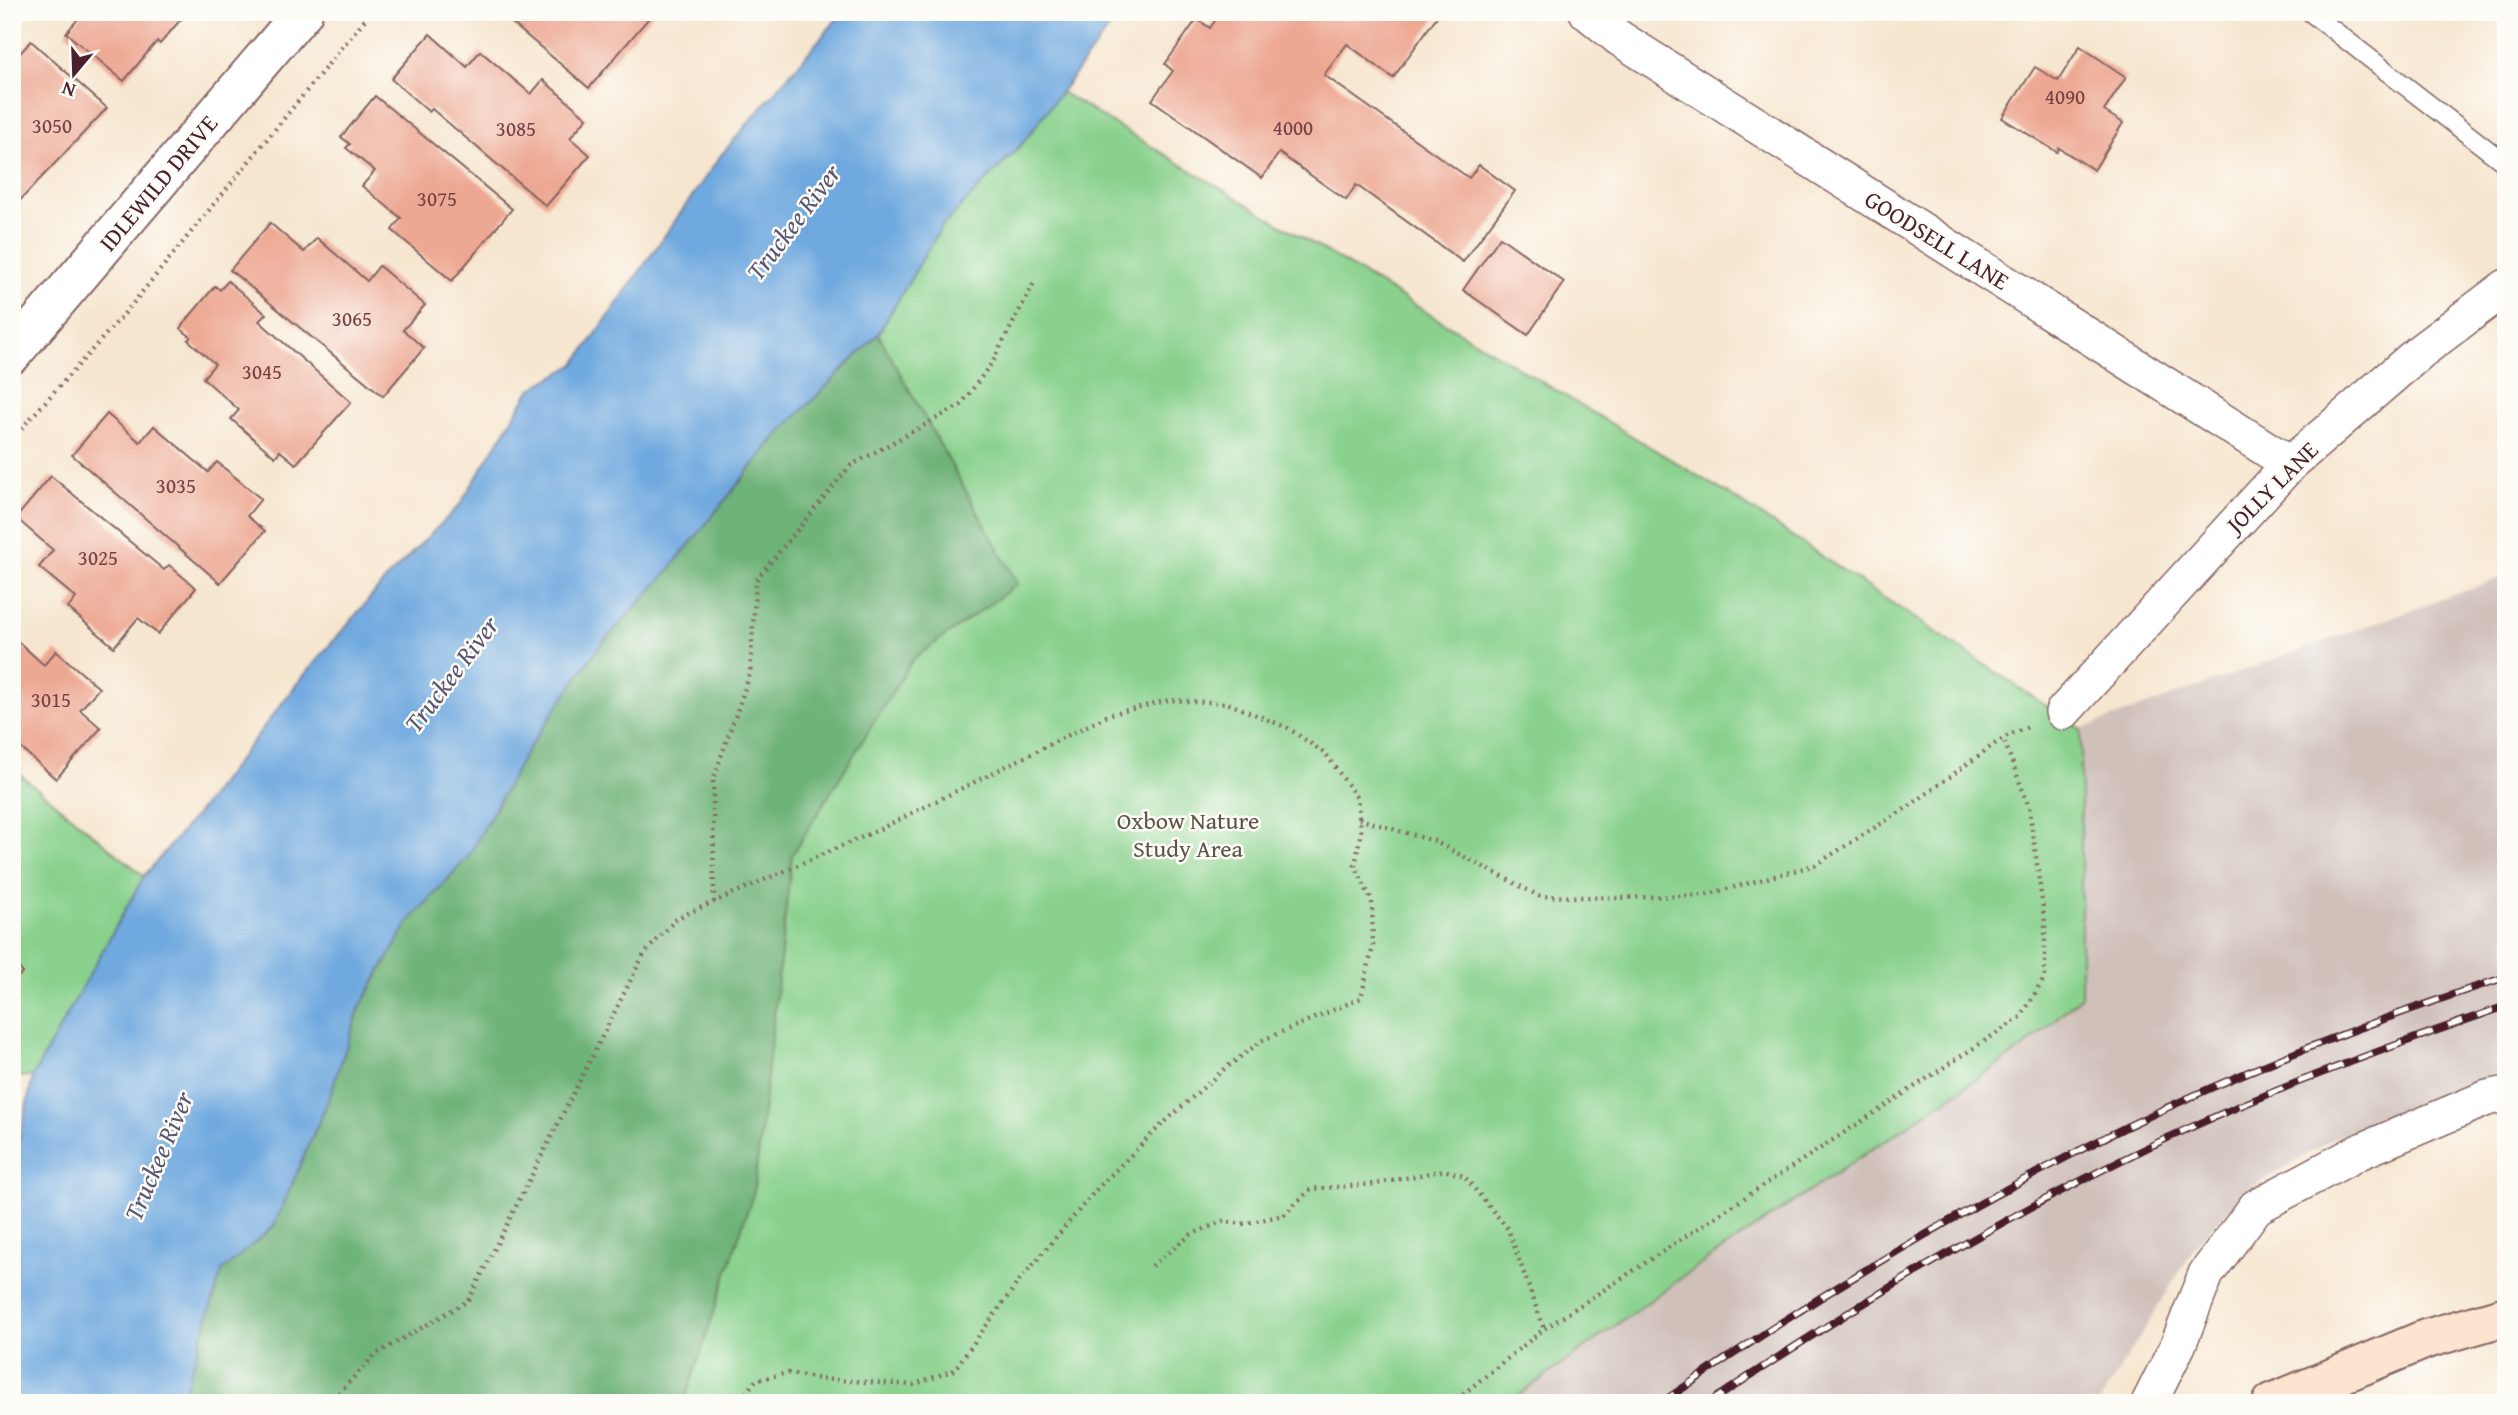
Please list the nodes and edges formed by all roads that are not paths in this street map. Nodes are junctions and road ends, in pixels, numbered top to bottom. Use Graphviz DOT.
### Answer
graph roads {
  1 [pos="303,12"];
  2 [pos="1587,12"];
  3 [pos="2311,12"];
  4 [pos="2506,164"];
  5 [pos="2506,287"];
  6 [pos="12,354"];
  7 [pos="2290,464"];
  8 [pos="2063,712"];
  9 [pos="2506,1094"];
  10 [pos="2506,1316"];
  11 [pos="2149,1403"];
  12 [pos="2272,1403"];
  1 -- 6 [label="street, IDLEWILD DRIVE"];
  2 -- 7 [label="street, GOODSELL LANE"];
  3 -- 4 [label="lane"];
  5 -- 7 [label="street, JOLLY LANE"];
  7 -- 8 [label="street, JOLLY LANE"];
  9 -- 11 [label="street"];
  10 -- 12 [label="main road"];
}
